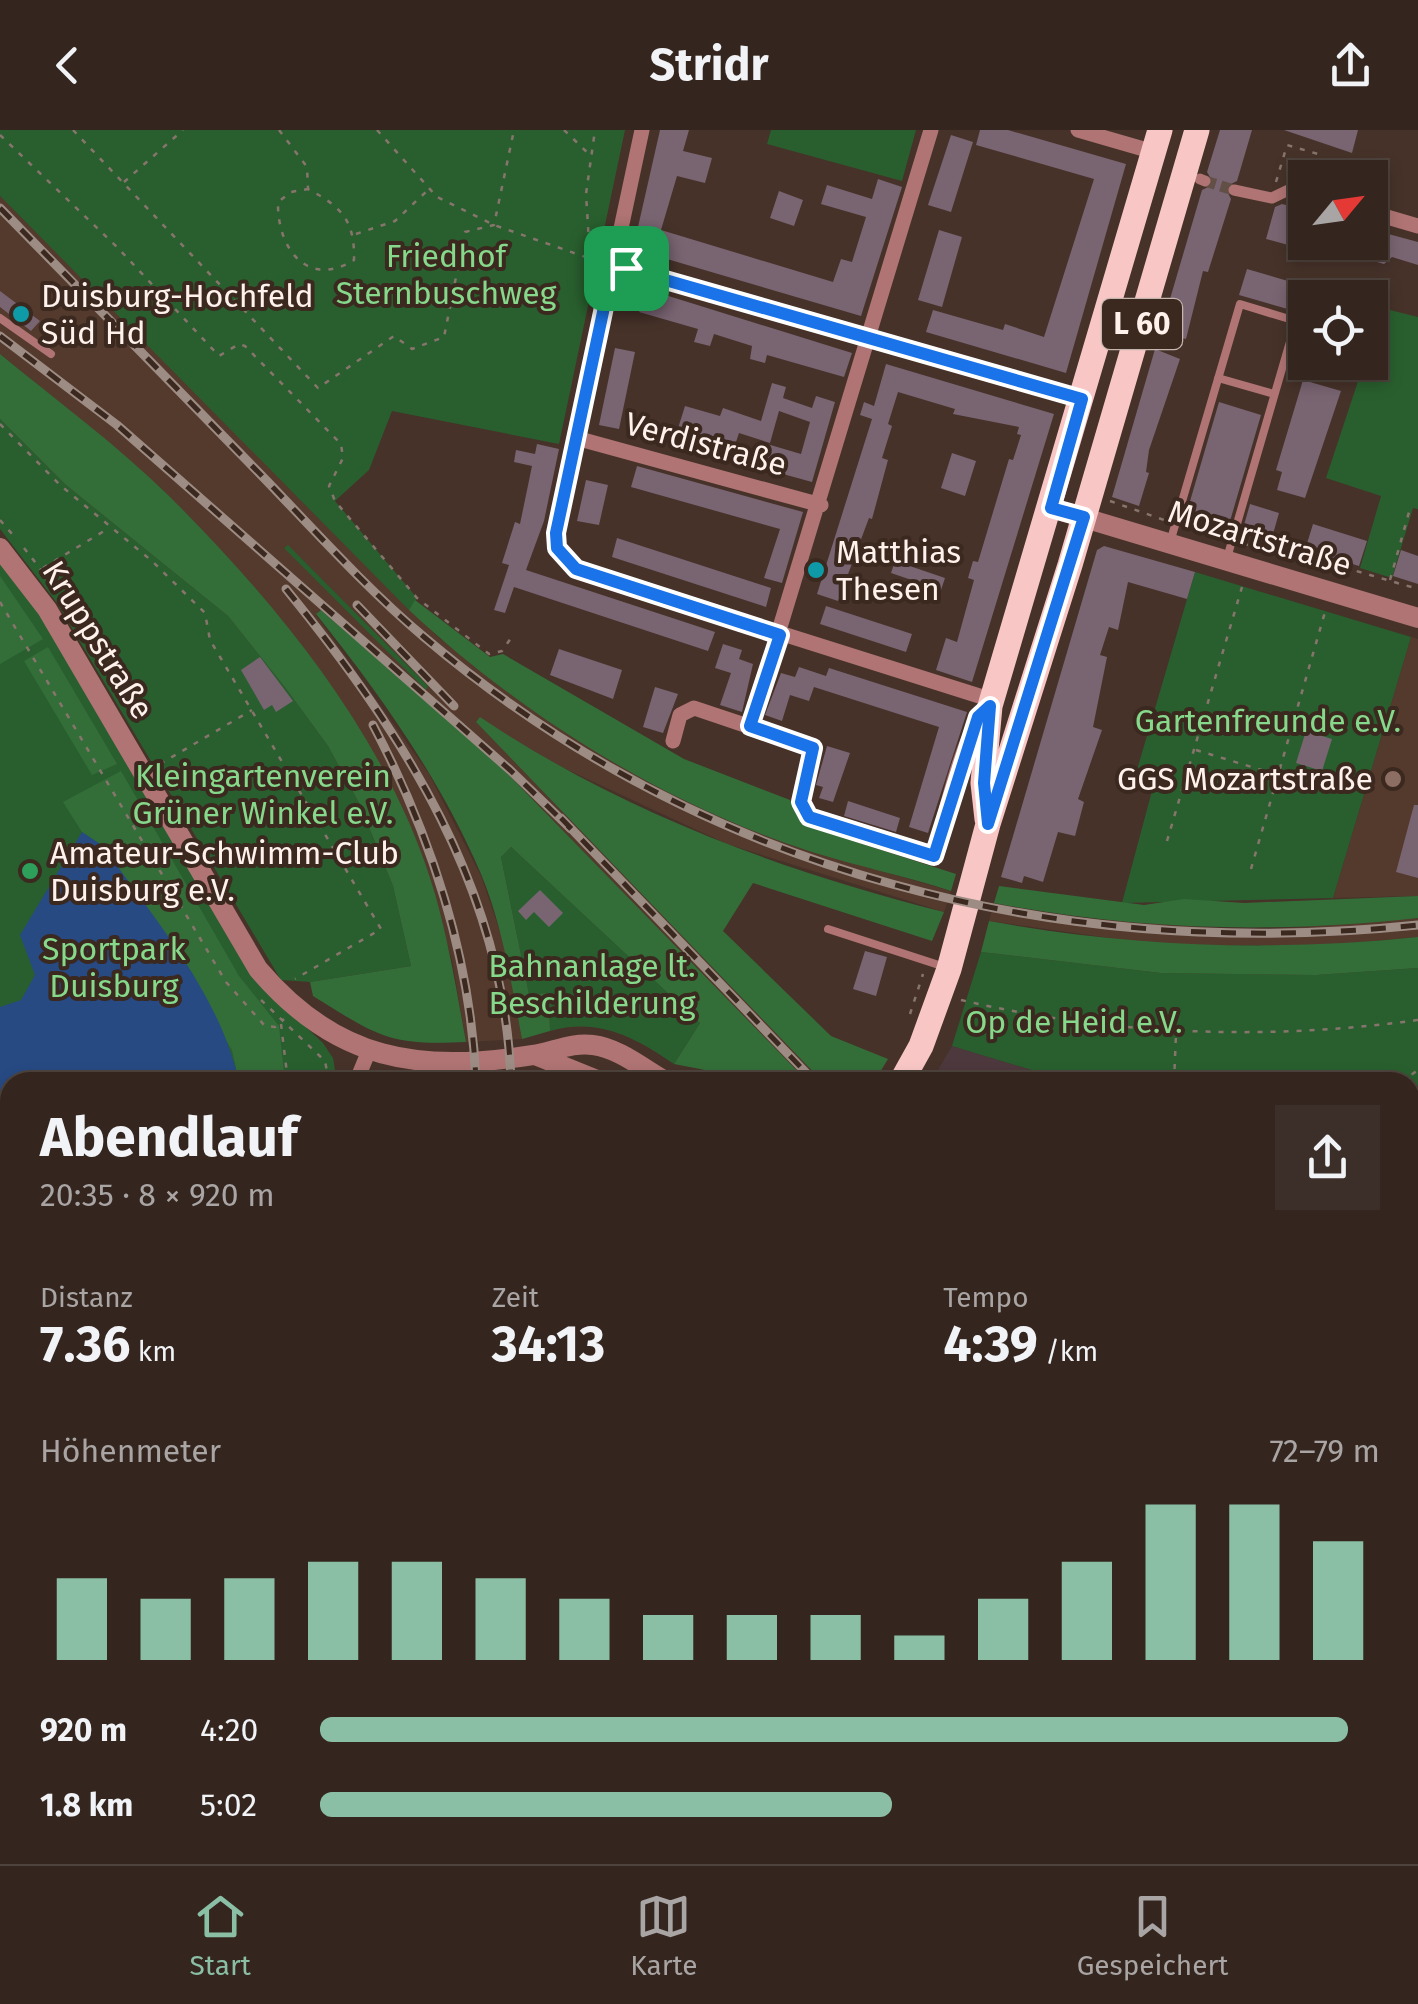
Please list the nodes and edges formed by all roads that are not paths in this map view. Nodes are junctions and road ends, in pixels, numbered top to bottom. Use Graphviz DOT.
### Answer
graph roads {
  1 [pos="642,130"];
  2 [pos="932,130"];
  3 [pos="1078,130"];
  4 [pos="1197,130"];
  5 [pos="1157,141"];
  6 [pos="1234,190"];
  7 [pos="1288,190"];
  8 [pos="1388,217"];
  9 [pos="1418,226"];
  10 [pos="609,264"];
  11 [pos="0,318"];
  12 [pos="869,336"];
  13 [pos="51,354"];
  14 [pos="1218,378"];
  15 [pos="1274,394"];
  16 [pos="1082,399"];
  17 [pos="576,438"];
  18 [pos="821,504"];
  19 [pos="1051,508"];
  20 [pos="1084,517"];
  21 [pos="1173,532"];
  22 [pos="0,548"];
  23 [pos="1229,549"];
  24 [pos="1418,618"];
  25 [pos="780,635"];
  26 [pos="991,703"];
  27 [pos="750,726"];
  28 [pos="673,741"];
  29 [pos="988,824"];
  30 [pos="828,929"];
  31 [pos="949,969"];
  32 [pos="368,1053"];
  33 [pos="533,1055"];
  34 [pos="360,1072"];
  35 [pos="576,1072"];
  36 [pos="649,1072"];
  37 [pos="907,1072"];
  1 -- 10 [label="street"];
  2 -- 12 [label="street"];
  3 -- 5 [label="street"];
  4 -- 20 [label="main road, L 60"];
  5 -- 16 [label="main road, L 60"];
  6 -- 7 [label="street"];
  8 -- 9 [label="street"];
  10 -- 12 [label="street"];
  10 -- 17 [label="street"];
  11 -- 13 [label="lane"];
  12 -- 16 [label="street"];
  12 -- 18 [label="street"];
  14 -- 15 [label="lane"];
  14 -- 15 [label="lane"];
  14 -- 21 [label="lane"];
  15 -- 23 [label="lane"];
  16 -- 19 [label="main road, L 60"];
  17 -- 18 [label="street, Verdistraße"];
  17 -- 25 [label="street"];
  18 -- 25 [label="street"];
  19 -- 20 [label="street, Mozartstraße"];
  19 -- 26 [label="main road, L 60"];
  20 -- 21 [label="street, Mozartstraße"];
  20 -- 29 [label="main road, L 60"];
  21 -- 23 [label="street, Mozartstraße"];
  22 -- 32 [label="street, Kruppstraße"];
  23 -- 24 [label="street, Mozartstraße"];
  25 -- 26 [label="street"];
  25 -- 27 [label="street"];
  26 -- 27 [label="street"];
  26 -- 29 [label="main road, L 60"];
  27 -- 28 [label="street"];
  29 -- 31 [label="main road, L 60"];
  30 -- 31 [label="lane"];
  31 -- 37 [label="main road, L 60"];
  32 -- 33 [label="street, Kruppstraße"];
  32 -- 34 [label="street"];
  33 -- 35 [label="street, Kruppstraße"];
  33 -- 36 [label="street, Kruppstraße"];
}
